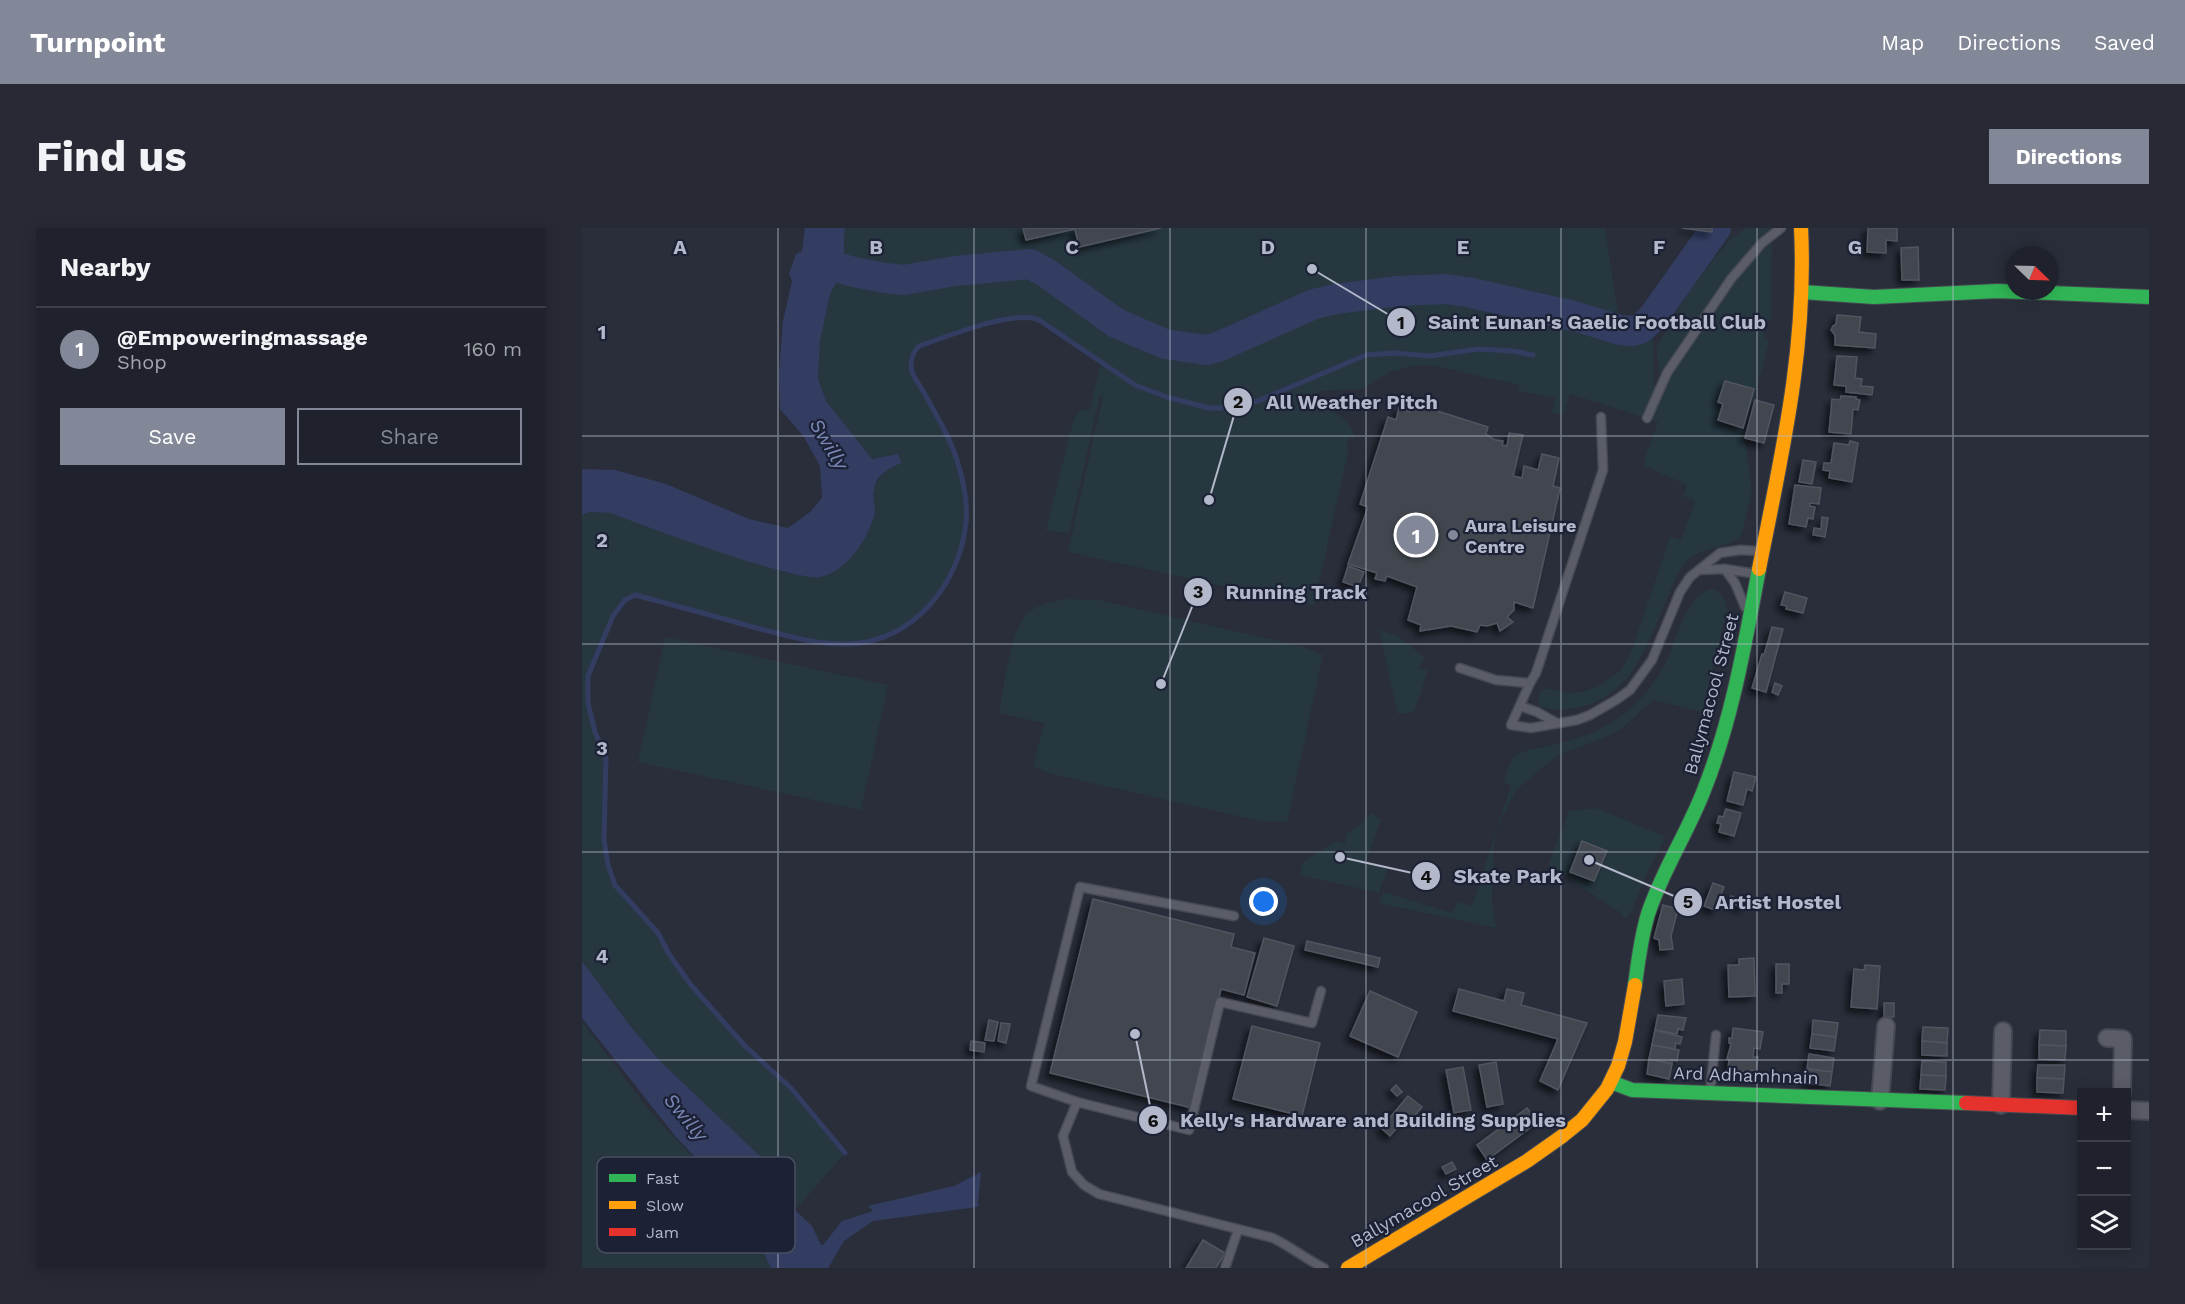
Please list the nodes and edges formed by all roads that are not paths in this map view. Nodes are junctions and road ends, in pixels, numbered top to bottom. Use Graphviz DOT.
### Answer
graph roads {
  1 [pos="1781,228"];
  2 [pos="1801,228"];
  3 [pos="1802,292"];
  4 [pos="2149,297"];
  5 [pos="1601,417"];
  6 [pos="1647,418"];
  7 [pos="1763,551"];
  8 [pos="1725,569"];
  9 [pos="1698,570"];
  10 [pos="1759,574"];
  11 [pos="1749,619"];
  12 [pos="1460,668"];
  13 [pos="1530,683"];
  14 [pos="1520,706"];
  15 [pos="1555,722"];
  16 [pos="1234,916"];
  17 [pos="1321,991"];
  18 [pos="1886,1026"];
  19 [pos="2003,1031"];
  20 [pos="1716,1035"];
  21 [pos="2107,1038"];
  22 [pos="1611,1082"];
  23 [pos="2122,1088"];
  24 [pos="1710,1093"];
  25 [pos="1880,1101"];
  26 [pos="1077,1102"];
  27 [pos="2001,1105"];
  28 [pos="2077,1108"];
  29 [pos="2131,1110"];
  30 [pos="2149,1111"];
  31 [pos="1238,1230"];
  32 [pos="1226,1268"];
  33 [pos="1324,1268"];
  34 [pos="1348,1268"];
  1 -- 6 [label="lane"];
  2 -- 3 [label="main road, Ballymacool Street"];
  3 -- 4 [label="main road"];
  3 -- 7 [label="main road, Ballymacool Street"];
  5 -- 13 [label="lane"];
  7 -- 9 [label="lane"];
  7 -- 10 [label="main road, Ballymacool Street"];
  8 -- 9 [label="lane"];
  8 -- 10 [label="lane"];
  8 -- 11 [label="lane"];
  9 -- 15 [label="lane"];
  10 -- 11 [label="main road, Ballymacool Street"];
  11 -- 22 [label="main road, Ballymacool Street"];
  12 -- 13 [label="lane"];
  13 -- 14 [label="lane"];
  14 -- 15 [label="lane"];
  14 -- 15 [label="lane"];
  16 -- 26 [label="lane"];
  17 -- 26 [label="lane"];
  18 -- 25 [label="street"];
  19 -- 27 [label="street"];
  20 -- 24 [label="lane"];
  21 -- 23 [label="street"];
  22 -- 24 [label="main road, Ard Adhamhnain"];
  22 -- 34 [label="main road, Ballymacool Street"];
  24 -- 25 [label="main road, Ard Adhamhnain"];
  25 -- 27 [label="main road, Ard Adhamhnain"];
  26 -- 31 [label="lane"];
  27 -- 28 [label="main road, Ard Adhamhnain"];
  29 -- 30 [label="street"];
  31 -- 32 [label="lane"];
  31 -- 33 [label="lane"];
}
